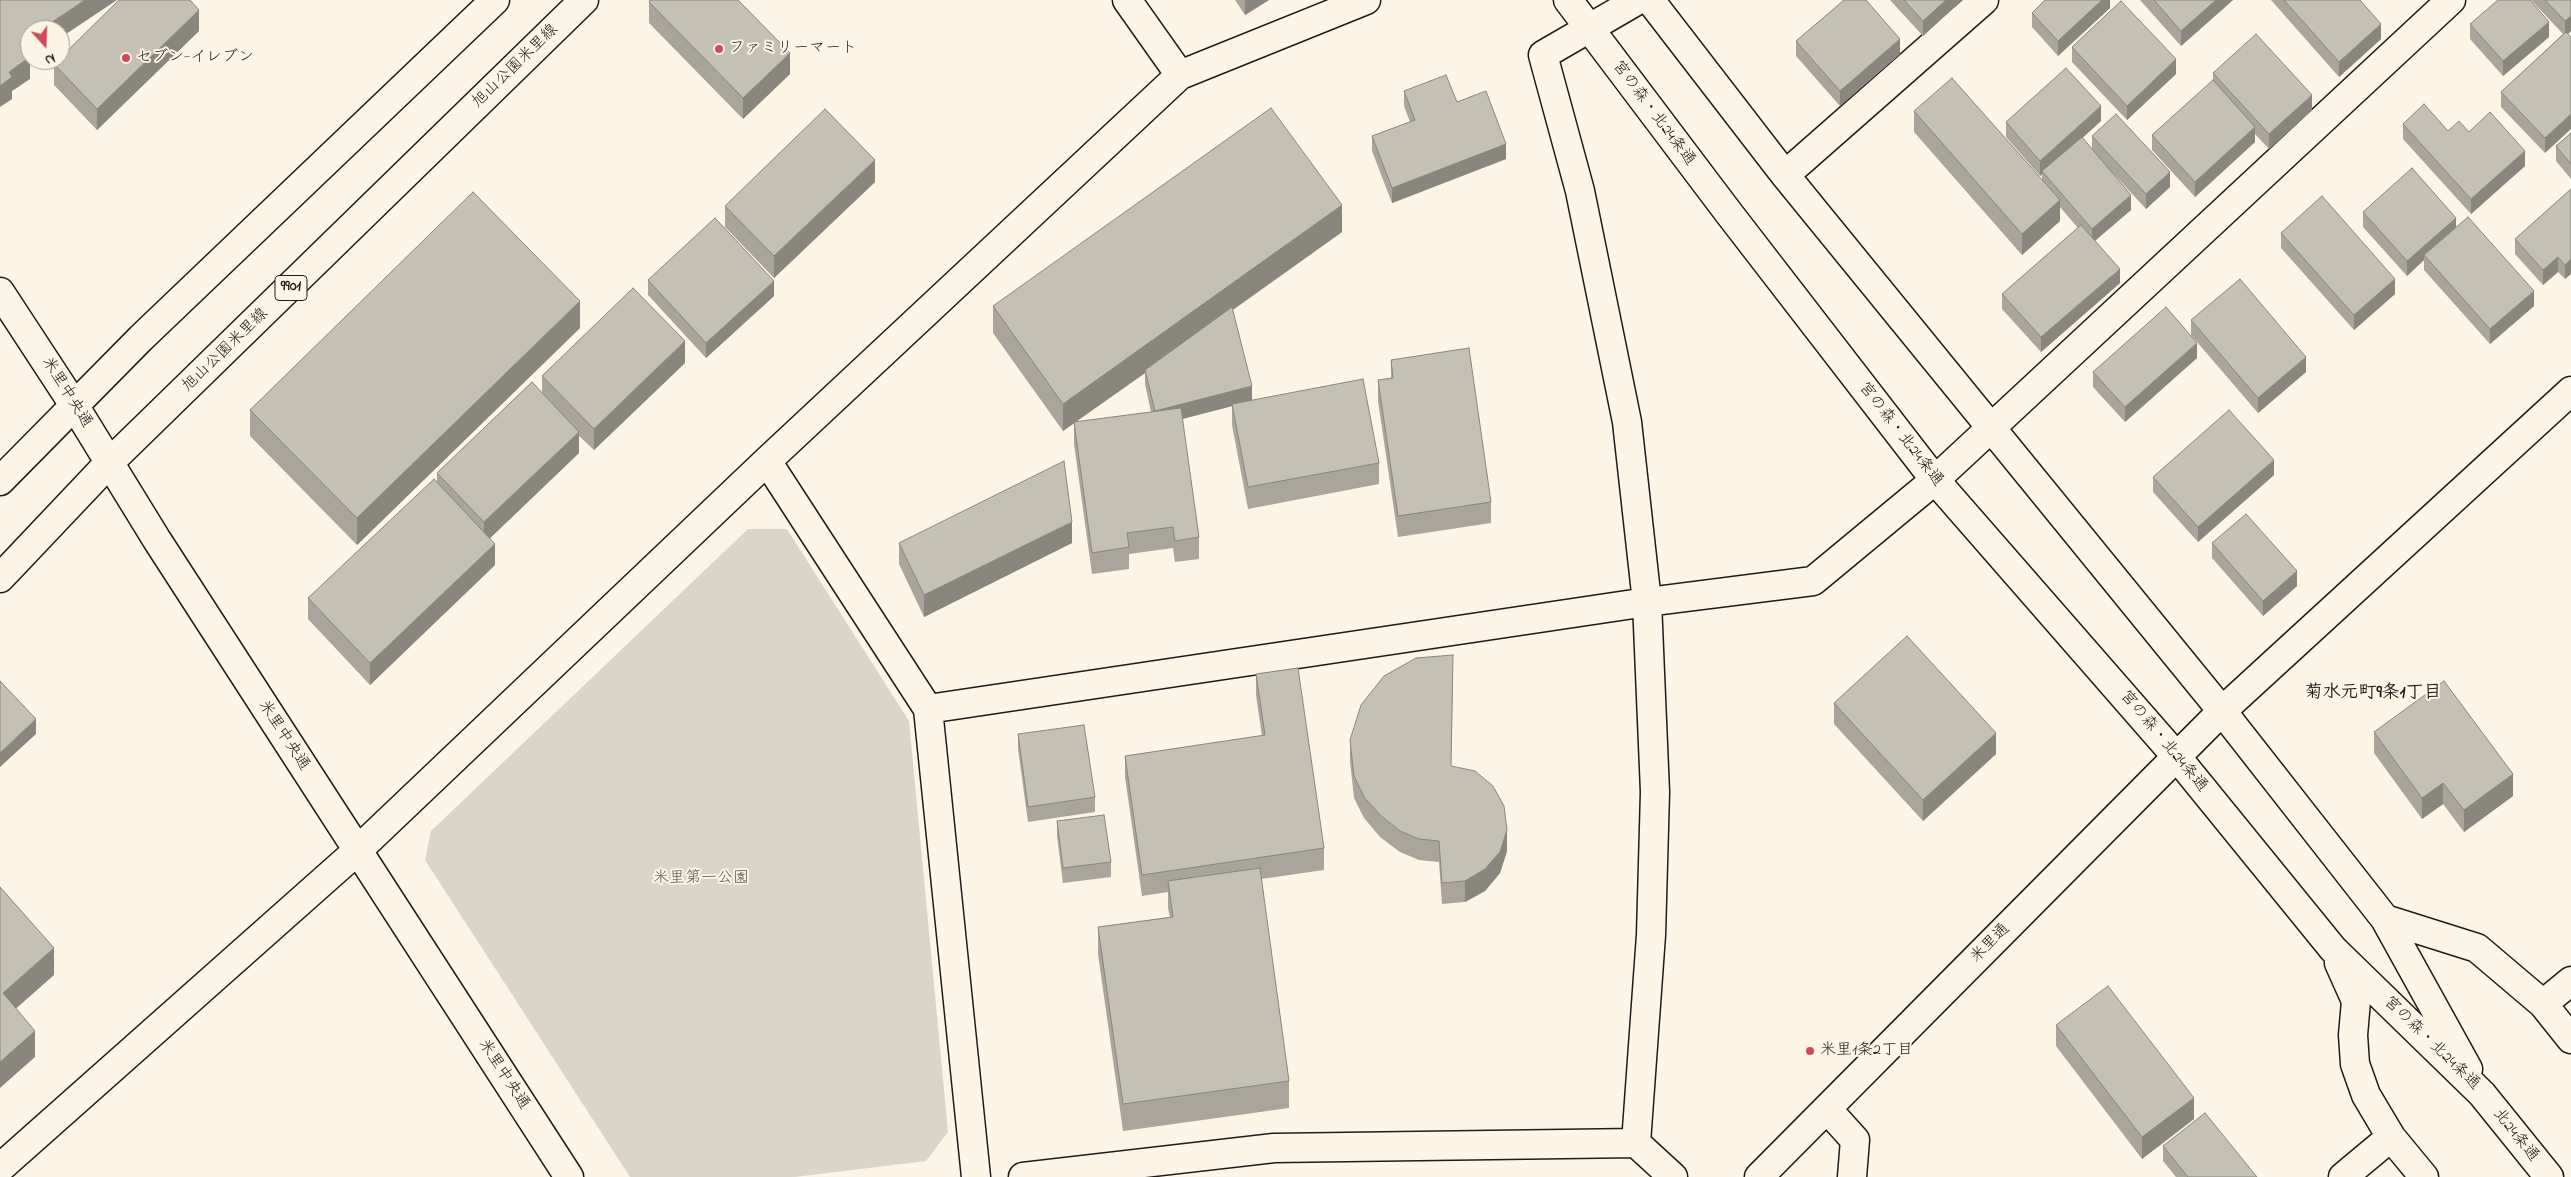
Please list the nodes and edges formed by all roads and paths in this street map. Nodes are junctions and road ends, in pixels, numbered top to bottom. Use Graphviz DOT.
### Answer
graph roads {
  1 [pos="495,0"];
  2 [pos="584,0"];
  3 [pos="1127,0"];
  4 [pos="1366,0"];
  5 [pos="1568,0"];
  6 [pos="1638,0"];
  7 [pos="1650,0"];
  8 [pos="1984,0"];
  9 [pos="2451,0"];
  10 [pos="1588,28"];
  11 [pos="1180,75"];
  12 [pos="1785,175"];
  13 [pos="0,292"];
  14 [pos="2571,392"];
  15 [pos="74,405"];
  16 [pos="1990,427"];
  17 [pos="767,461"];
  18 [pos="109,463"];
  19 [pos="1935,480"];
  20 [pos="0,481"];
  21 [pos="0,578"];
  22 [pos="1647,602"];
  23 [pos="928,709"];
  24 [pos="2222,711"];
  25 [pos="2176,756"];
  26 [pos="357,851"];
  27 [pos="2385,919"];
  28 [pos="2333,949"];
  29 [pos="2571,981"];
  30 [pos="2543,1004"];
  31 [pos="2571,1039"];
  32 [pos="2482,1094"];
  33 [pos="1827,1109"];
  34 [pos="2391,1136"];
  35 [pos="1636,1143"];
  36 [pos="0,1168"];
  37 [pos="569,1177"];
  38 [pos="976,1177"];
  39 [pos="1023,1177"];
  40 [pos="1673,1177"];
  41 [pos="1759,1177"];
  42 [pos="1852,1177"];
  43 [pos="2343,1177"];
  44 [pos="2424,1177"];
  45 [pos="2549,1177"];
  1 -- 15 [label="street"];
  2 -- 18 [label="street, 旭山公園米里線 / 9901"];
  3 -- 11 [label="street"];
  4 -- 11 [label="street"];
  5 -- 10 [label="street, 宮の森・北24条通"];
  6 -- 10 [label="street"];
  7 -- 12 [label="street, 宮の森・北24条通"];
  8 -- 12 [label="street"];
  9 -- 16 [label="street"];
  10 -- 19 [label="street, 宮の森・北24条通"];
  10 -- 22 [label="street"];
  11 -- 17 [label="street"];
  12 -- 16 [label="street, 宮の森・北24条通"];
  13 -- 15 [label="street, 米里中央通"];
  14 -- 24 [label="street, 米里通"];
  15 -- 18 [label="street, 米里中央通"];
  15 -- 20 [label="street"];
  16 -- 19 [label="street"];
  16 -- 24 [label="street, 宮の森・北24条通"];
  17 -- 23 [label="street"];
  17 -- 26 [label="street"];
  18 -- 21 [label="street, 旭山公園米里線 / 9901"];
  18 -- 26 [label="street, 米里中央通"];
  19 -- 22 [label="street"];
  19 -- 25 [label="street, 宮の森・北24条通"];
  22 -- 23 [label="street"];
  22 -- 35 [label="street"];
  23 -- 38 [label="street"];
  24 -- 25 [label="street, 米里通"];
  24 -- 27 [label="street, 宮の森・北24条通"];
  25 -- 28 [label="street, 宮の森・北24条通"];
  25 -- 33 [label="street, 米里通"];
  26 -- 36 [label="street"];
  26 -- 37 [label="street, 米里中央通"];
  27 -- 30 [label="street"];
  27 -- 32 [label="street, 宮の森・北24条通"];
  28 -- 32 [label="street, 宮の森・北24条通"];
  28 -- 34 [label="street"];
  29 -- 30 [label="street"];
  30 -- 31 [label="street"];
  32 -- 45 [label="street, 北24条通"];
  33 -- 41 [label="street, 米里通"];
  33 -- 42 [label="street"];
  34 -- 43 [label="street"];
  34 -- 44 [label="street"];
  35 -- 39 [label="street"];
  35 -- 40 [label="street"];
}
